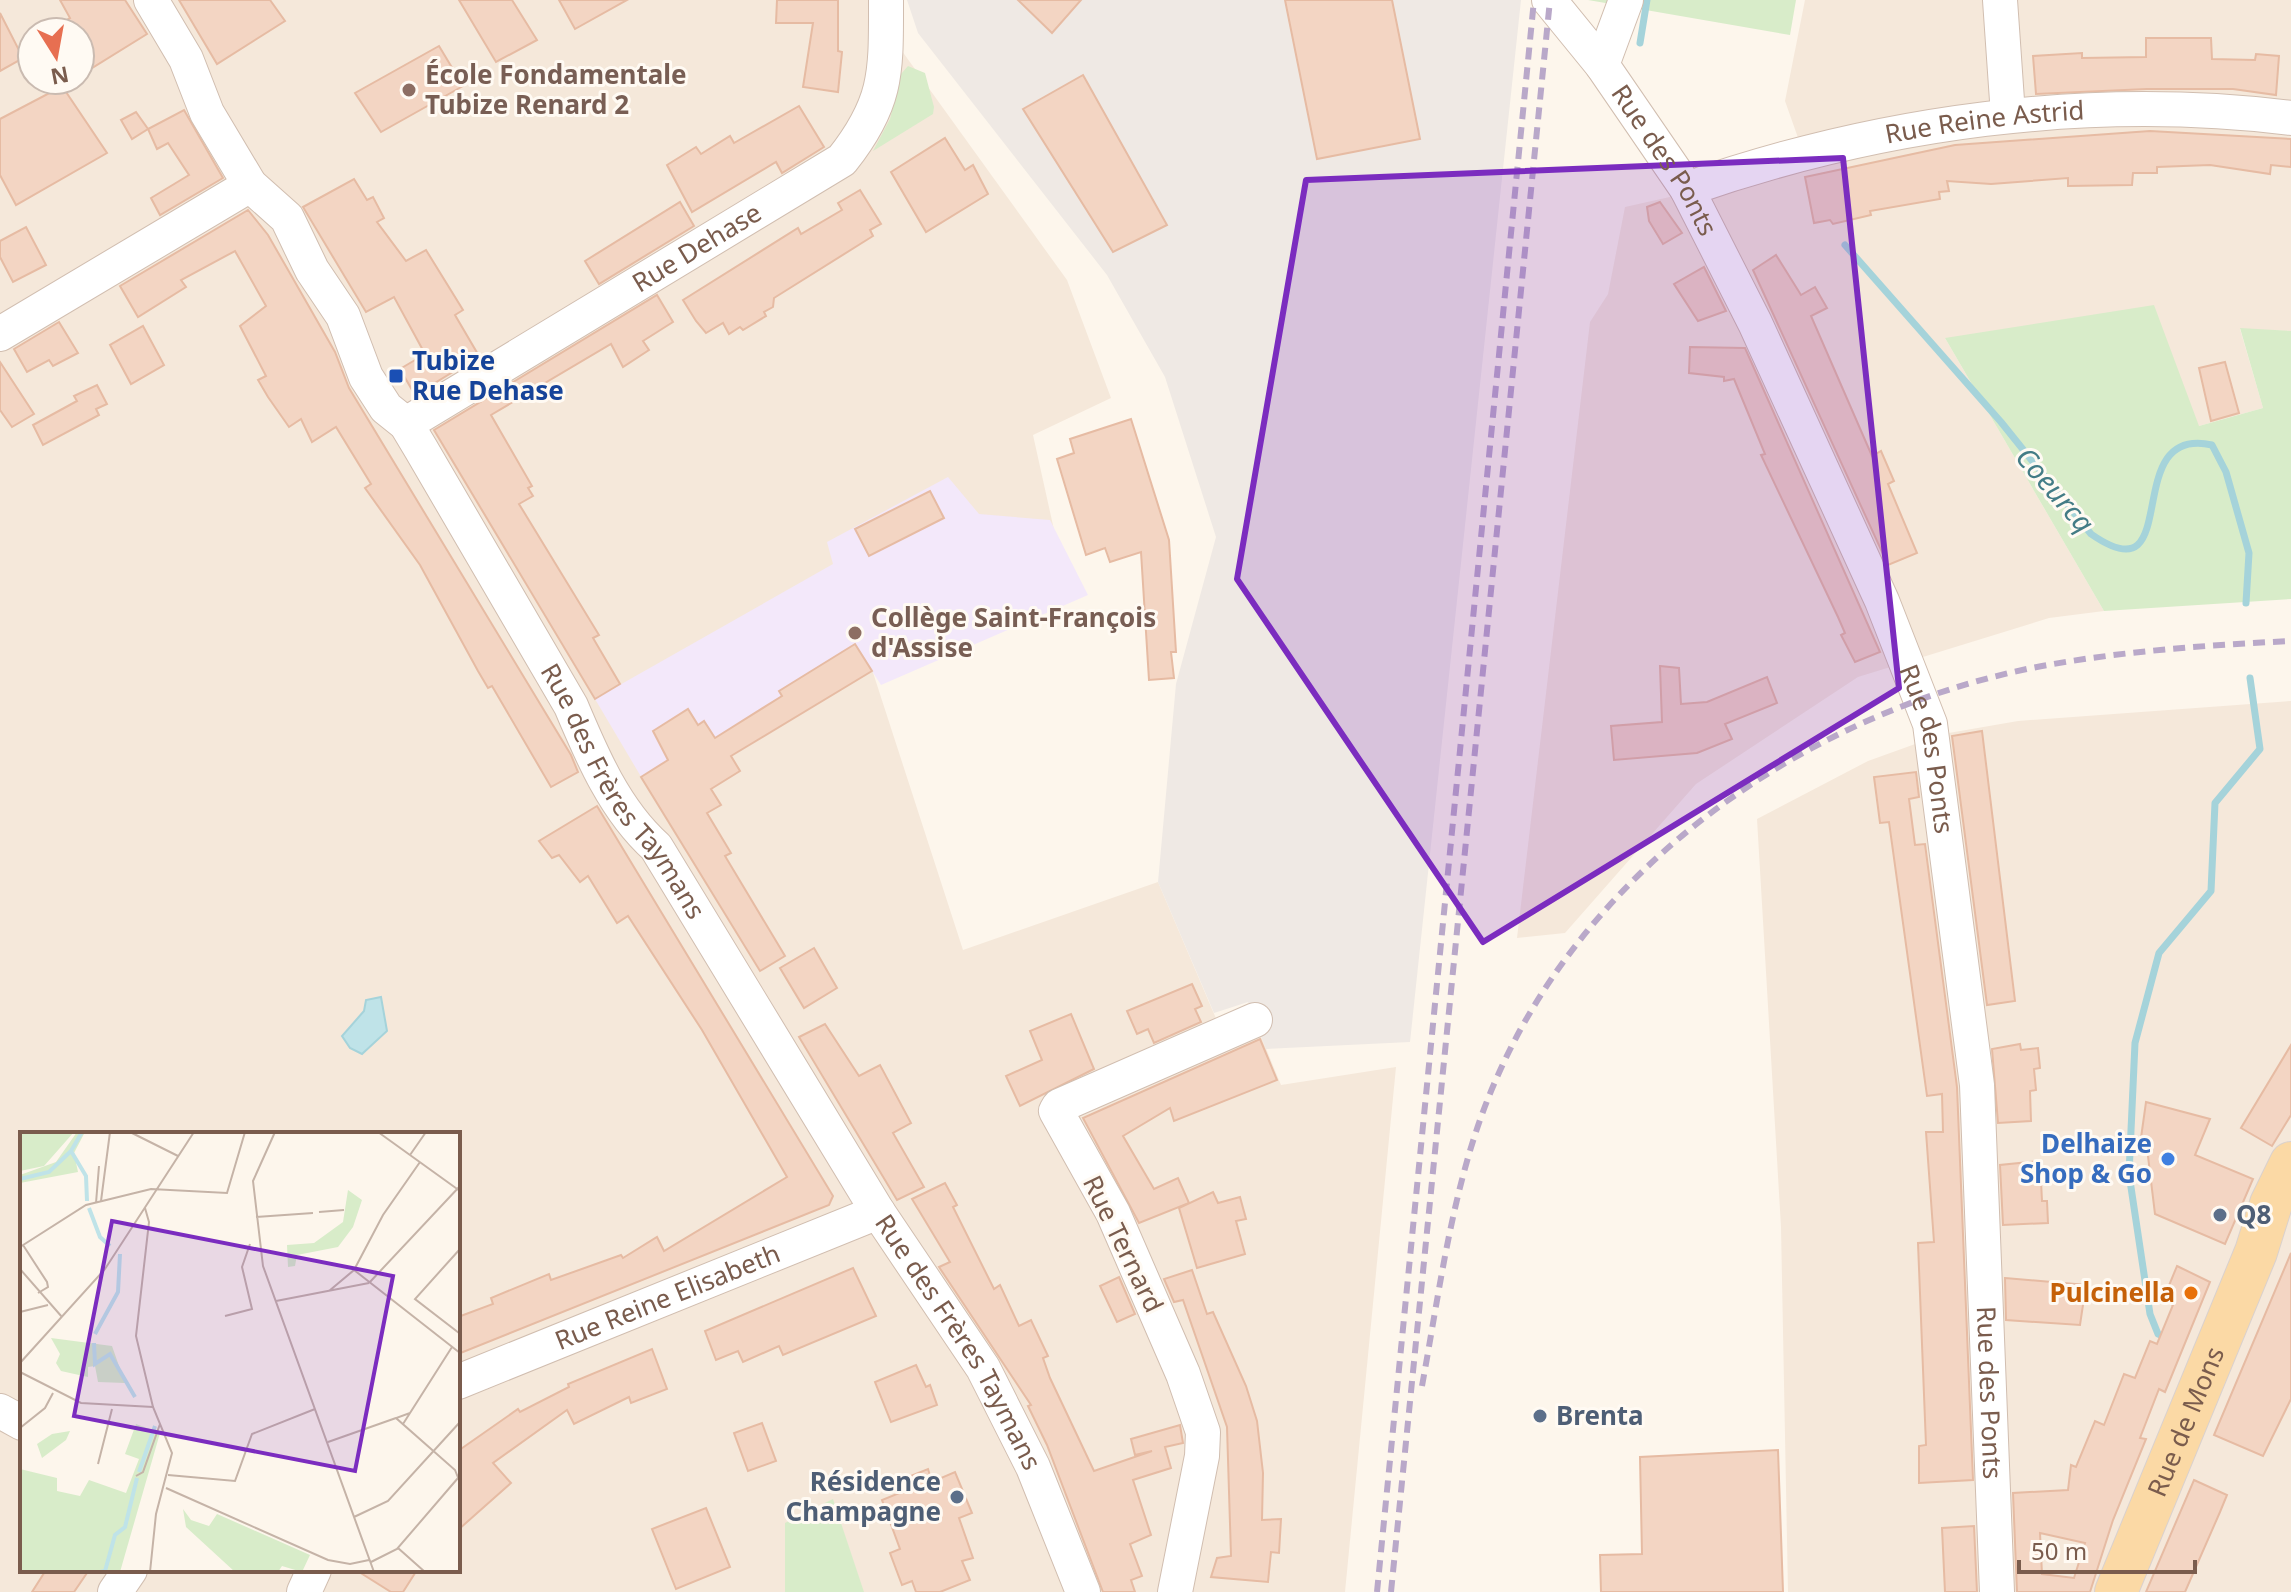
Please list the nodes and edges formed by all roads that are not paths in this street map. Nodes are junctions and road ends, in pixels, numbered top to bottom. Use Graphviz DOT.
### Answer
graph roads {
  1 [pos="151,0"];
  2 [pos="886,0"];
  3 [pos="1549,0"];
  4 [pos="1626,0"];
  5 [pos="2000,0"];
  6 [pos="1602,65"];
  7 [pos="2008,115"];
  8 [pos="2291,118"];
  9 [pos="250,185"];
  10 [pos="1687,189"];
  11 [pos="0,334"];
  12 [pos="406,424"];
  13 [pos="1255,1020"];
  14 [pos="2291,1163"];
  15 [pos="2291,1197"];
  16 [pos="878,1212"];
  17 [pos="2256,1252"];
  18 [pos="465,1383"];
  19 [pos="0,1411"];
  20 [pos="20,1422"];
  21 [pos="129,1572"];
  22 [pos="115,1592"];
  23 [pos="1083,1592"];
  24 [pos="1175,1592"];
  25 [pos="1997,1592"];
  26 [pos="2116,1592"];
  1 -- 9 [label="street, Rue des Frères Taymans"];
  2 -- 12 [label="street, Rue Dehase"];
  3 -- 6 [label="street, Rue des Ponts"];
  4 -- 6 [label="street"];
  5 -- 7 [label="street"];
  6 -- 10 [label="street, Rue des Ponts"];
  7 -- 8 [label="street, Rue Reine Astrid"];
  7 -- 10 [label="street, Rue Reine Astrid"];
  9 -- 11 [label="street"];
  9 -- 12 [label="street, Rue des Frères Taymans"];
  10 -- 25 [label="street, Rue des Ponts"];
  12 -- 16 [label="street, Rue des Frères Taymans"];
  13 -- 24 [label="street, Rue Ternard"];
  14 -- 17 [label="main road, Rue de Mons"];
  15 -- 17 [label="main road, Rue de Mons"];
  16 -- 18 [label="street, Rue Reine Elisabeth"];
  16 -- 23 [label="street, Rue des Frères Taymans"];
  17 -- 26 [label="main road, Rue de Mons"];
  19 -- 20 [label="street"];
  21 -- 22 [label="street"];
}
